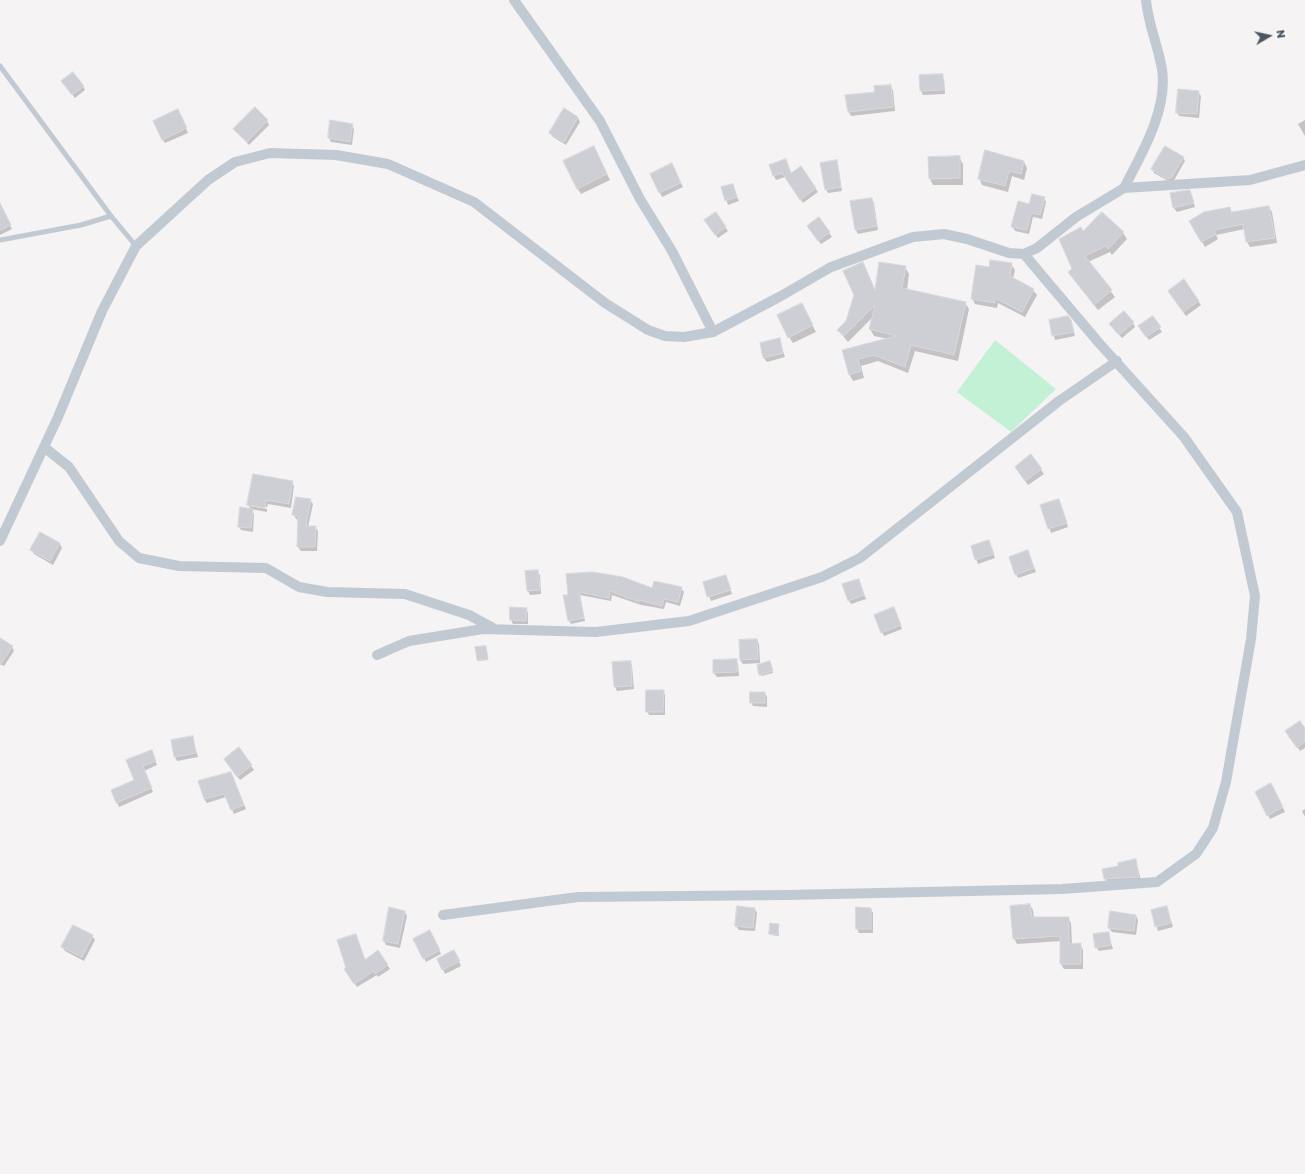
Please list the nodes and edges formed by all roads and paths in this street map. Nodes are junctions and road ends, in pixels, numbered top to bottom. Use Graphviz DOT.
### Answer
graph roads {
  1 [pos="514,0"];
  2 [pos="1146,0"];
  3 [pos="0,66"];
  4 [pos="1305,165"];
  5 [pos="1124,188"];
  6 [pos="111,216"];
  7 [pos="0,240"];
  8 [pos="136,246"];
  9 [pos="1024,254"];
  10 [pos="713,332"];
  11 [pos="1117,361"];
  12 [pos="44,447"];
  13 [pos="0,541"];
  14 [pos="496,630"];
  15 [pos="377,655"];
  16 [pos="443,915"];
  1 -- 10 [label="street"];
  2 -- 5 [label="street"];
  3 -- 6 [label="lane"];
  4 -- 5 [label="street"];
  5 -- 9 [label="street"];
  6 -- 7 [label="lane"];
  6 -- 8 [label="lane"];
  8 -- 10 [label="street"];
  8 -- 12 [label="street"];
  9 -- 10 [label="street"];
  9 -- 11 [label="street"];
  11 -- 14 [label="street"];
  11 -- 16 [label="street"];
  12 -- 13 [label="street"];
  12 -- 14 [label="street"];
  14 -- 15 [label="street"];
}
